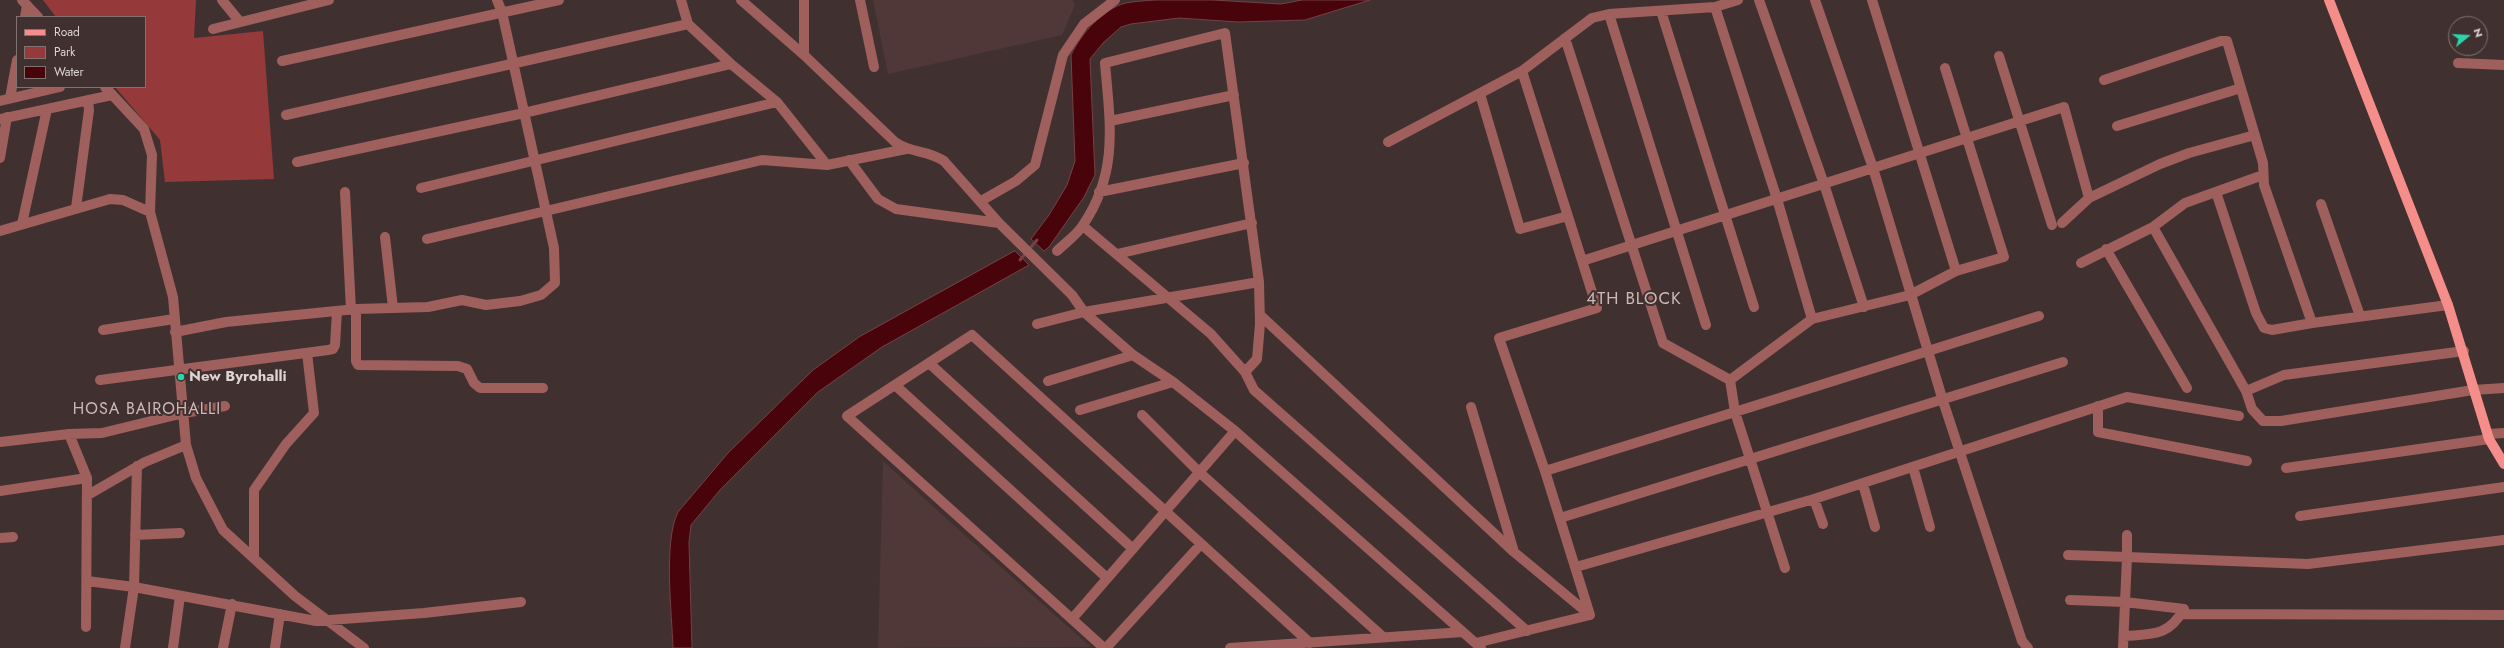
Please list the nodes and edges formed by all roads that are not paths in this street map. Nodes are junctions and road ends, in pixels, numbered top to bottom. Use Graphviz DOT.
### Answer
graph roads {
  1 [pos="222,0"];
  2 [pos="325,0"];
  3 [pos="497,0"];
  4 [pos="560,0"];
  5 [pos="681,0"];
  6 [pos="741,0"];
  7 [pos="804,0"];
  8 [pos="860,0"];
  9 [pos="1115,0"];
  10 [pos="1738,0"];
  11 [pos="1759,0"];
  12 [pos="1815,0"];
  13 [pos="1872,0"];
  14 [pos="2329,0"];
  15 [pos="24,2"];
  16 [pos="1715,7"];
  17 [pos="1661,11"];
  18 [pos="502,12"];
  19 [pos="1609,14"];
  20 [pos="24,16"];
  21 [pos="37,16"];
  22 [pos="240,22"];
  23 [pos="688,24"];
  24 [pos="213,29"];
  25 [pos="1565,38"];
  26 [pos="804,54"];
  27 [pos="1999,56"];
  28 [pos="282,61"];
  29 [pos="513,62"];
  30 [pos="2458,63"];
  31 [pos="731,64"];
  32 [pos="16,65"];
  33 [pos="2504,65"];
  34 [pos="874,67"];
  35 [pos="1945,68"];
  36 [pos="1522,71"];
  37 [pos="2104,80"];
  38 [pos="55,88"];
  39 [pos="2241,88"];
  40 [pos="108,91"];
  41 [pos="1480,94"];
  42 [pos="1234,95"];
  43 [pos="10,98"];
  44 [pos="88,100"];
  45 [pos="0,101"];
  46 [pos="777,102"];
  47 [pos="47,109"];
  48 [pos="524,113"];
  49 [pos="286,115"];
  50 [pos="4,118"];
  51 [pos="1110,121"];
  52 [pos="2018,121"];
  53 [pos="2117,126"];
  54 [pos="2255,135"];
  55 [pos="1967,138"];
  56 [pos="1388,142"];
  57 [pos="906,149"];
  58 [pos="1921,153"];
  59 [pos="0,158"];
  60 [pos="849,160"];
  61 [pos="297,162"];
  62 [pos="535,162"];
  63 [pos="1244,162"];
  64 [pos="827,165"];
  65 [pos="1873,168"];
  66 [pos="2264,176"];
  67 [pos="1824,184"];
  68 [pos="421,188"];
  69 [pos="345,192"];
  70 [pos="1100,192"];
  71 [pos="2216,192"];
  72 [pos="2089,198"];
  73 [pos="1777,199"];
  74 [pos="981,201"];
  75 [pos="2321,204"];
  76 [pos="76,208"];
  77 [pos="150,212"];
  78 [pos="546,212"];
  79 [pos="1726,215"];
  80 [pos="1568,216"];
  81 [pos="999,223"];
  82 [pos="2062,223"];
  83 [pos="22,224"];
  84 [pos="1252,224"];
  85 [pos="2052,225"];
  86 [pos="1083,226"];
  87 [pos="2153,227"];
  88 [pos="0,231"];
  89 [pos="1677,231"];
  90 [pos="384,237"];
  91 [pos="427,239"];
  92 [pos="1634,245"];
  93 [pos="2106,249"];
  94 [pos="1057,251"];
  95 [pos="1117,254"];
  96 [pos="1582,261"];
  97 [pos="2081,263"];
  98 [pos="1956,271"];
  99 [pos="1259,282"];
  100 [pos="1910,295"];
  101 [pos="1170,299"];
  102 [pos="2448,305"];
  103 [pos="1754,307"];
  104 [pos="1864,307"];
  105 [pos="394,308"];
  106 [pos="354,310"];
  107 [pos="336,311"];
  108 [pos="1084,312"];
  109 [pos="1260,315"];
  110 [pos="2039,316"];
  111 [pos="2360,316"];
  112 [pos="174,319"];
  113 [pos="1812,319"];
  114 [pos="2312,323"];
  115 [pos="1037,324"];
  116 [pos="1706,325"];
  117 [pos="103,330"];
  118 [pos="175,332"];
  119 [pos="1928,351"];
  120 [pos="2464,351"];
  121 [pos="307,353"];
  122 [pos="1133,355"];
  123 [pos="2063,362"];
  124 [pos="929,364"];
  125 [pos="180,369"];
  126 [pos="1245,372"];
  127 [pos="100,380"];
  128 [pos="1730,380"];
  129 [pos="1048,381"];
  130 [pos="1173,382"];
  131 [pos="895,385"];
  132 [pos="543,388"];
  133 [pos="2187,388"];
  134 [pos="2504,388"];
  135 [pos="2474,390"];
  136 [pos="2246,391"];
  137 [pos="1943,401"];
  138 [pos="225,406"];
  139 [pos="2098,406"];
  140 [pos="1471,407"];
  141 [pos="1080,410"];
  142 [pos="1735,412"];
  143 [pos="184,413"];
  144 [pos="1142,415"];
  145 [pos="2239,416"];
  146 [pos="1235,431"];
  147 [pos="2504,433"];
  148 [pos="69,434"];
  149 [pos="2489,436"];
  150 [pos="0,442"];
  151 [pos="186,445"];
  152 [pos="1960,452"];
  153 [pos="1750,460"];
  154 [pos="2247,461"];
  155 [pos="2504,464"];
  156 [pos="137,466"];
  157 [pos="1914,467"];
  158 [pos="2286,468"];
  159 [pos="1545,471"];
  160 [pos="1199,472"];
  161 [pos="87,478"];
  162 [pos="1863,484"];
  163 [pos="2504,487"];
  164 [pos="0,491"];
  165 [pos="88,495"];
  166 [pos="1814,499"];
  167 [pos="1165,511"];
  168 [pos="1767,511"];
  169 [pos="2300,516"];
  170 [pos="1560,518"];
  171 [pos="1822,524"];
  172 [pos="1875,526"];
  173 [pos="1930,527"];
  174 [pos="180,533"];
  175 [pos="135,535"];
  176 [pos="2128,535"];
  177 [pos="13,537"];
  178 [pos="0,538"];
  179 [pos="2504,540"];
  180 [pos="1201,544"];
  181 [pos="1133,549"];
  182 [pos="1514,552"];
  183 [pos="2068,556"];
  184 [pos="2127,557"];
  185 [pos="254,558"];
  186 [pos="1576,568"];
  187 [pos="1785,568"];
  188 [pos="1107,578"];
  189 [pos="87,581"];
  190 [pos="134,587"];
  191 [pos="180,596"];
  192 [pos="2070,600"];
  193 [pos="521,602"];
  194 [pos="2125,602"];
  195 [pos="232,604"];
  196 [pos="280,614"];
  197 [pos="2181,614"];
  198 [pos="1590,615"];
  199 [pos="2504,615"];
  200 [pos="1072,619"];
  201 [pos="328,620"];
  202 [pos="86,626"];
  203 [pos="1527,631"];
  204 [pos="1463,632"];
  205 [pos="2124,636"];
  206 [pos="1382,637"];
  207 [pos="1310,643"];
  208 [pos="1478,646"];
  209 [pos="125,648"];
  210 [pos="173,648"];
  211 [pos="223,648"];
  212 [pos="275,648"];
  213 [pos="364,648"];
  214 [pos="1105,648"];
  215 [pos="1230,648"];
  216 [pos="2028,648"];
  217 [pos="2123,648"];
  1 -- 22 [label="street"];
  2 -- 22 [label="street"];
  3 -- 18 [label="street"];
  4 -- 18 [label="street"];
  5 -- 23 [label="street"];
  6 -- 26 [label="street"];
  7 -- 26 [label="street"];
  8 -- 34 [label="street"];
  9 -- 74 [label="street"];
  10 -- 16 [label="street"];
  11 -- 67 [label="street"];
  12 -- 65 [label="street"];
  13 -- 58 [label="street"];
  14 -- 102 [label="main road"];
  15 -- 20 [label="street"];
  15 -- 21 [label="street"];
  16 -- 17 [label="street"];
  16 -- 73 [label="street"];
  17 -- 19 [label="street"];
  17 -- 79 [label="street"];
  18 -- 28 [label="street"];
  18 -- 29 [label="street"];
  19 -- 25 [label="street"];
  19 -- 89 [label="street"];
  22 -- 24 [label="street"];
  23 -- 29 [label="street"];
  23 -- 31 [label="street"];
  25 -- 36 [label="street"];
  25 -- 92 [label="street"];
  26 -- 57 [label="street"];
  27 -- 52 [label="street"];
  29 -- 48 [label="street"];
  29 -- 49 [label="street"];
  30 -- 33 [label="street"];
  31 -- 46 [label="street"];
  31 -- 48 [label="street"];
  32 -- 43 [label="street"];
  35 -- 55 [label="street"];
  36 -- 41 [label="street"];
  36 -- 80 [label="street"];
  37 -- 39 [label="street"];
  38 -- 43 [label="street"];
  39 -- 53 [label="street"];
  39 -- 54 [label="street"];
  40 -- 44 [label="street"];
  40 -- 77 [label="street"];
  41 -- 56 [label="street"];
  41 -- 80 [label="street"];
  42 -- 51 [label="street"];
  42 -- 51 [label="street"];
  42 -- 63 [label="street"];
  43 -- 45 [label="street"];
  44 -- 47 [label="street"];
  44 -- 76 [label="street"];
  46 -- 62 [label="street"];
  46 -- 64 [label="street"];
  47 -- 50 [label="street"];
  47 -- 83 [label="street"];
  48 -- 61 [label="street"];
  48 -- 62 [label="street"];
  50 -- 59 [label="street"];
  51 -- 70 [label="street"];
  52 -- 55 [label="street"];
  52 -- 72 [label="street"];
  52 -- 85 [label="street"];
  54 -- 66 [label="street"];
  54 -- 72 [label="street"];
  55 -- 58 [label="street"];
  55 -- 98 [label="street"];
  57 -- 60 [label="street"];
  57 -- 74 [label="street"];
  58 -- 65 [label="street"];
  58 -- 98 [label="street"];
  60 -- 64 [label="street"];
  60 -- 81 [label="street"];
  62 -- 68 [label="street"];
  62 -- 78 [label="street"];
  63 -- 70 [label="street"];
  63 -- 84 [label="street"];
  64 -- 78 [label="street"];
  65 -- 67 [label="street"];
  65 -- 100 [label="street"];
  66 -- 71 [label="street"];
  66 -- 114 [label="street"];
  67 -- 73 [label="street"];
  67 -- 104 [label="street"];
  69 -- 106 [label="street"];
  70 -- 86 [label="street"];
  71 -- 87 [label="street"];
  71 -- 114 [label="street"];
  72 -- 82 [label="street"];
  73 -- 79 [label="street"];
  73 -- 113 [label="street"];
  74 -- 81 [label="street"];
  75 -- 111 [label="street"];
  76 -- 77 [label="street"];
  76 -- 83 [label="street"];
  77 -- 112 [label="street"];
  78 -- 91 [label="street"];
  78 -- 105 [label="street"];
  79 -- 89 [label="street"];
  79 -- 103 [label="street"];
  80 -- 96 [label="street"];
  81 -- 108 [label="street"];
  83 -- 88 [label="street"];
  84 -- 95 [label="street"];
  84 -- 99 [label="street"];
  86 -- 94 [label="street"];
  86 -- 95 [label="street"];
  87 -- 93 [label="street"];
  87 -- 136 [label="street"];
  89 -- 92 [label="street"];
  89 -- 116 [label="street"];
  90 -- 105 [label="street"];
  92 -- 96 [label="street"];
  92 -- 128 [label="street"];
  93 -- 97 [label="street"];
  93 -- 133 [label="street"];
  95 -- 101 [label="street"];
  96 -- 159 [label="street"];
  98 -- 100 [label="street"];
  99 -- 101 [label="street"];
  99 -- 109 [label="street"];
  100 -- 104 [label="street"];
  100 -- 119 [label="street"];
  101 -- 108 [label="street"];
  101 -- 126 [label="street"];
  102 -- 111 [label="street"];
  102 -- 120 [label="main road"];
  104 -- 113 [label="street"];
  105 -- 106 [label="street"];
  106 -- 107 [label="street"];
  106 -- 132 [label="street"];
  107 -- 118 [label="street"];
  107 -- 121 [label="street"];
  108 -- 115 [label="street"];
  108 -- 122 [label="street"];
  109 -- 126 [label="street"];
  109 -- 182 [label="street"];
  110 -- 119 [label="street"];
  111 -- 114 [label="street"];
  112 -- 117 [label="street"];
  112 -- 118 [label="street"];
  113 -- 128 [label="street"];
  118 -- 125 [label="street"];
  119 -- 137 [label="street"];
  119 -- 142 [label="street"];
  120 -- 135 [label="main road"];
  120 -- 136 [label="street"];
  121 -- 125 [label="street"];
  121 -- 185 [label="street"];
  122 -- 129 [label="street"];
  122 -- 130 [label="street"];
  123 -- 137 [label="street"];
  124 -- 131 [label="street"];
  124 -- 167 [label="street"];
  124 -- 181 [label="street"];
  125 -- 127 [label="street"];
  125 -- 143 [label="street"];
  126 -- 203 [label="street"];
  128 -- 142 [label="street"];
  130 -- 141 [label="street"];
  130 -- 146 [label="street"];
  131 -- 188 [label="street"];
  131 -- 200 [label="street"];
  134 -- 135 [label="street"];
  135 -- 136 [label="street"];
  135 -- 149 [label="main road"];
  137 -- 152 [label="street"];
  137 -- 153 [label="street"];
  138 -- 143 [label="street"];
  139 -- 145 [label="street"];
  139 -- 152 [label="street"];
  139 -- 154 [label="street"];
  140 -- 182 [label="street"];
  142 -- 153 [label="street"];
  142 -- 159 [label="street"];
  143 -- 148 [label="street"];
  143 -- 151 [label="street"];
  144 -- 160 [label="street"];
  146 -- 160 [label="street"];
  146 -- 204 [label="street"];
  147 -- 149 [label="street"];
  148 -- 150 [label="street"];
  148 -- 161 [label="street"];
  149 -- 155 [label="main road"];
  149 -- 158 [label="street"];
  151 -- 156 [label="street"];
  151 -- 185 [label="street"];
  152 -- 157 [label="street"];
  152 -- 216 [label="street"];
  153 -- 168 [label="street"];
  153 -- 170 [label="street"];
  156 -- 165 [label="street"];
  156 -- 175 [label="street"];
  157 -- 162 [label="street"];
  157 -- 173 [label="street"];
  159 -- 170 [label="street"];
  160 -- 167 [label="street"];
  160 -- 206 [label="street"];
  161 -- 164 [label="street"];
  161 -- 165 [label="street"];
  162 -- 166 [label="street"];
  162 -- 172 [label="street"];
  163 -- 169 [label="street"];
  165 -- 189 [label="street"];
  166 -- 168 [label="street"];
  166 -- 171 [label="street"];
  167 -- 180 [label="street"];
  167 -- 181 [label="street"];
  168 -- 186 [label="street"];
  168 -- 187 [label="street"];
  170 -- 186 [label="street"];
  174 -- 175 [label="street"];
  175 -- 190 [label="street"];
  176 -- 184 [label="street"];
  177 -- 178 [label="street"];
  179 -- 184 [label="street"];
  180 -- 207 [label="street"];
  180 -- 214 [label="street"];
  181 -- 188 [label="street"];
  182 -- 198 [label="street"];
  183 -- 184 [label="street"];
  184 -- 194 [label="street"];
  185 -- 201 [label="street"];
  186 -- 198 [label="street"];
  188 -- 200 [label="street"];
  189 -- 190 [label="street"];
  189 -- 202 [label="street"];
  190 -- 191 [label="street"];
  190 -- 209 [label="street"];
  191 -- 195 [label="street"];
  191 -- 210 [label="street"];
  192 -- 194 [label="street"];
  193 -- 201 [label="street"];
  194 -- 197 [label="street"];
  194 -- 205 [label="street"];
  195 -- 196 [label="street"];
  195 -- 211 [label="street"];
  196 -- 201 [label="street"];
  196 -- 212 [label="street"];
  197 -- 199 [label="street"];
  197 -- 205 [label="street"];
  198 -- 203 [label="street"];
  200 -- 214 [label="street"];
  201 -- 213 [label="street"];
  203 -- 208 [label="street"];
  204 -- 206 [label="street"];
  204 -- 208 [label="street"];
  205 -- 217 [label="street"];
  206 -- 207 [label="street"];
  207 -- 215 [label="street"];
}
